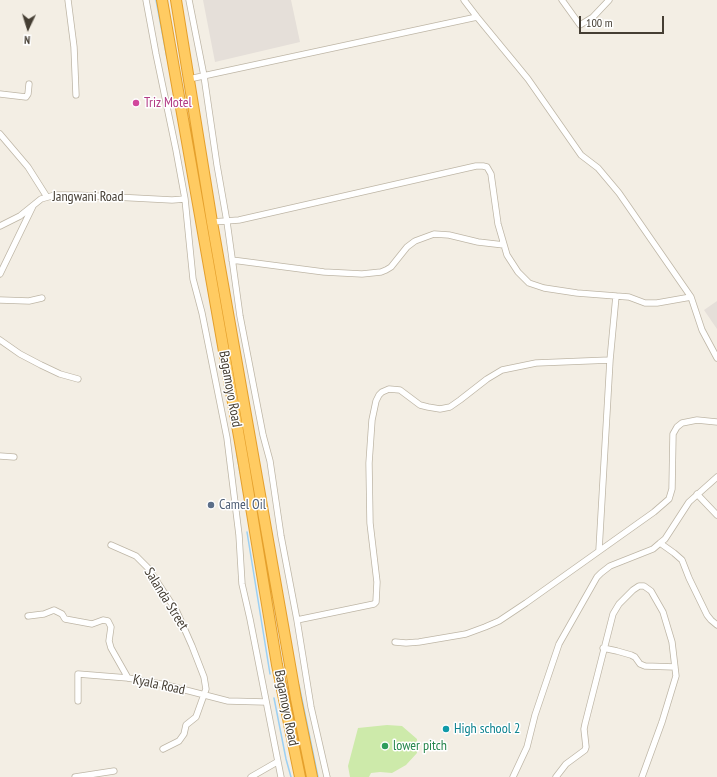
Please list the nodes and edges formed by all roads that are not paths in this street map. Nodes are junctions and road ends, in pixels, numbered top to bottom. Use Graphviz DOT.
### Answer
graph roads {
  1 [pos="68,0"];
  2 [pos="146,0"];
  3 [pos="162,0"];
  4 [pos="176,0"];
  5 [pos="190,0"];
  6 [pos="464,0"];
  7 [pos="562,0"];
  8 [pos="610,0"];
  9 [pos="477,17"];
  10 [pos="204,76"];
  11 [pos="189,79"];
  12 [pos="29,84"];
  13 [pos="0,94"];
  14 [pos="76,95"];
  15 [pos="0,134"];
  16 [pos="47,197"];
  17 [pos="185,199"];
  18 [pos="34,204"];
  19 [pos="212,222"];
  20 [pos="227,222"];
  21 [pos="0,226"];
  22 [pos="504,245"];
  23 [pos="232,260"];
  24 [pos="0,274"];
  25 [pos="616,296"];
  26 [pos="691,297"];
  27 [pos="42,298"];
  28 [pos="0,300"];
  29 [pos="0,340"];
  30 [pos="717,358"];
  31 [pos="610,360"];
  32 [pos="78,379"];
  33 [pos="717,422"];
  34 [pos="0,456"];
  35 [pos="14,457"];
  36 [pos="717,477"];
  37 [pos="697,494"];
  38 [pos="717,515"];
  39 [pos="660,543"];
  40 [pos="111,545"];
  41 [pos="599,550"];
  42 [pos="28,616"];
  43 [pos="297,620"];
  44 [pos="717,625"];
  45 [pos="395,642"];
  46 [pos="603,648"];
  47 [pos="675,667"];
  48 [pos="128,678"];
  49 [pos="204,695"];
  50 [pos="78,701"];
  51 [pos="265,702"];
  52 [pos="163,749"];
  53 [pos="277,762"];
  54 [pos="114,772"];
  55 [pos="75,777"];
  56 [pos="251,777"];
  57 [pos="280,777"];
  58 [pos="300,777"];
  59 [pos="312,777"];
  60 [pos="327,777"];
  61 [pos="513,777"];
  62 [pos="556,777"];
  63 [pos="642,777"];
  1 -- 14 [label="street"];
  2 -- 17 [label="street"];
  3 -- 58 [label="highway, Bagamoyo Road"];
  4 -- 11 [label="highway, Bagamoyo Road"];
  5 -- 10 [label="street"];
  6 -- 9 [label="street"];
  7 -- 8 [label="street"];
  9 -- 10 [label="street"];
  9 -- 26 [label="street"];
  10 -- 11 [label="street"];
  10 -- 20 [label="street"];
  11 -- 19 [label="highway, Bagamoyo Road"];
  12 -- 13 [label="street"];
  15 -- 16 [label="street"];
  16 -- 17 [label="street, Jangwani Road"];
  16 -- 18 [label="street, Jangwani Road"];
  17 -- 51 [label="street"];
  18 -- 21 [label="street, Jangwani Road"];
  18 -- 24 [label="street"];
  19 -- 20 [label="street"];
  19 -- 59 [label="highway, Bagamoyo Road"];
  20 -- 22 [label="street"];
  20 -- 23 [label="street"];
  22 -- 23 [label="street"];
  22 -- 25 [label="street"];
  23 -- 43 [label="street"];
  25 -- 26 [label="street"];
  25 -- 31 [label="street"];
  26 -- 30 [label="street"];
  27 -- 28 [label="street"];
  29 -- 32 [label="street"];
  31 -- 41 [label="street"];
  31 -- 43 [label="street"];
  33 -- 41 [label="street"];
  34 -- 35 [label="street"];
  36 -- 37 [label="street"];
  37 -- 38 [label="street"];
  37 -- 39 [label="street"];
  39 -- 44 [label="street"];
  39 -- 61 [label="street"];
  40 -- 49 [label="street, Salanda Street"];
  41 -- 45 [label="street"];
  42 -- 48 [label="street"];
  43 -- 60 [label="street"];
  46 -- 47 [label="street"];
  46 -- 47 [label="street"];
  46 -- 62 [label="street"];
  47 -- 63 [label="street"];
  48 -- 49 [label="street, Kyala Road"];
  48 -- 50 [label="street, Kyala Road"];
  49 -- 51 [label="street, Kyala Road"];
  49 -- 52 [label="street"];
  51 -- 53 [label="street"];
  53 -- 56 [label="street"];
  53 -- 57 [label="street"];
  54 -- 55 [label="street"];
}
